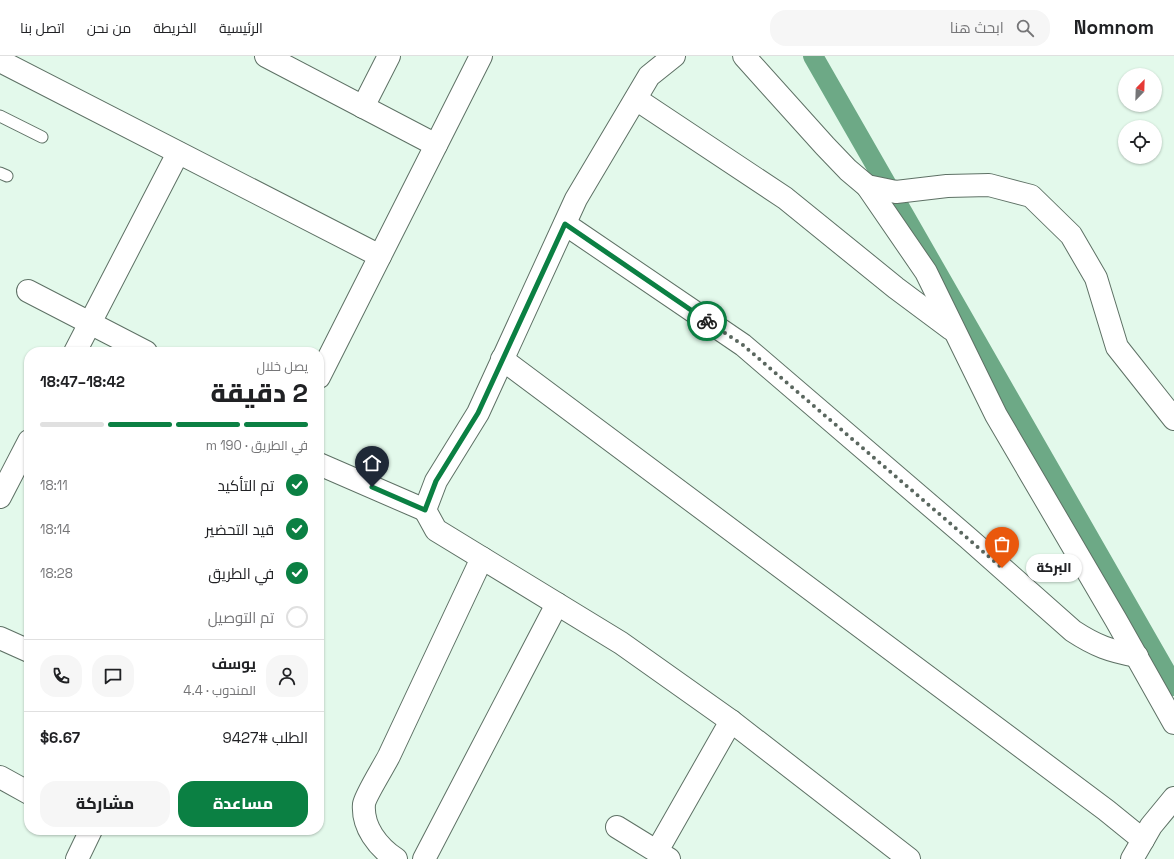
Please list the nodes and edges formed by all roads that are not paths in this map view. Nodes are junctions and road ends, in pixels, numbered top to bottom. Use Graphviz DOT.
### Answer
graph roads {
  1 [pos="266,56"];
  2 [pos="389,56"];
  3 [pos="481,56"];
  4 [pos="674,56"];
  5 [pos="744,56"];
  6 [pos="0,61"];
  7 [pos="636,98"];
  8 [pos="362,107"];
  9 [pos="0,116"];
  10 [pos="42,137"];
  11 [pos="436,145"];
  12 [pos="178,153"];
  13 [pos="868,186"];
  14 [pos="565,224"];
  15 [pos="380,256"];
  16 [pos="28,291"];
  17 [pos="90,323"];
  18 [pos="956,333"];
  19 [pos="78,347"];
  20 [pos="136,347"];
  21 [pos="502,359"];
  22 [pos="324,367"];
  23 [pos="1174,418"];
  24 [pos="24,451"];
  25 [pos="324,466"];
  26 [pos="0,497"];
  27 [pos="425,510"];
  28 [pos="482,558"];
  29 [pos="558,604"];
  30 [pos="0,638"];
  31 [pos="24,650"];
  32 [pos="1137,656"];
  33 [pos="731,721"];
  34 [pos="1174,723"];
  35 [pos="0,777"];
  36 [pos="24,790"];
  37 [pos="1174,798"];
  38 [pos="617,827"];
  39 [pos="89,835"];
  40 [pos="1142,840"];
  41 [pos="663,855"];
  42 [pos="77,859"];
  43 [pos="396,859"];
  44 [pos="424,859"];
  45 [pos="909,859"];
  46 [pos="1132,859"];
  1 -- 8 [label="street"];
  2 -- 8 [label="street"];
  3 -- 11 [label="street"];
  4 -- 7 [label="street"];
  5 -- 13 [label="street"];
  6 -- 12 [label="street"];
  7 -- 14 [label="street"];
  7 -- 18 [label="street"];
  8 -- 11 [label="street"];
  9 -- 10 [label="lane"];
  11 -- 15 [label="street"];
  12 -- 15 [label="street"];
  12 -- 17 [label="street"];
  13 -- 18 [label="street"];
  13 -- 23 [label="street"];
  14 -- 21 [label="street"];
  14 -- 32 [label="street"];
  15 -- 22 [label="street"];
  16 -- 17 [label="street"];
  17 -- 19 [label="street"];
  17 -- 20 [label="street"];
  18 -- 32 [label="street"];
  21 -- 27 [label="street"];
  21 -- 40 [label="street"];
  24 -- 26 [label="street"];
  25 -- 27 [label="street"];
  27 -- 28 [label="street"];
  28 -- 29 [label="street"];
  28 -- 43 [label="street"];
  29 -- 33 [label="street"];
  29 -- 44 [label="street"];
  30 -- 31 [label="street"];
  32 -- 34 [label="street"];
  33 -- 41 [label="street"];
  33 -- 45 [label="street"];
  35 -- 36 [label="street"];
  37 -- 40 [label="street"];
  38 -- 41 [label="street"];
  39 -- 42 [label="street"];
  40 -- 46 [label="street"];
}
